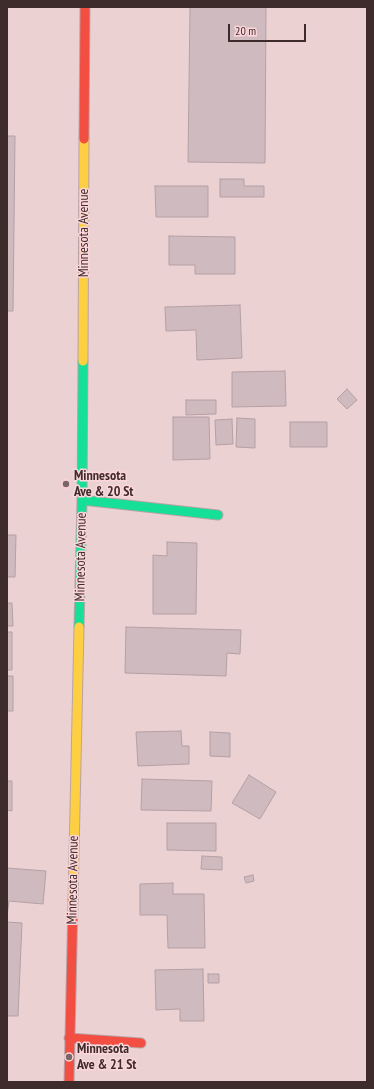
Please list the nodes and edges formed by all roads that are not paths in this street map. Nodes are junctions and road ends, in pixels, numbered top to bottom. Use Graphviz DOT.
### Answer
graph roads {
  1 [pos="85,7"];
  2 [pos="82,500"];
  3 [pos="218,515"];
  4 [pos="69,1038"];
  5 [pos="141,1042"];
  6 [pos="69,1082"];
  1 -- 2 [label="street, Minnesota Avenue"];
  2 -- 3 [label="street"];
  2 -- 4 [label="street, Minnesota Avenue"];
  4 -- 5 [label="street"];
  4 -- 6 [label="street, Minnesota Avenue"];
}
